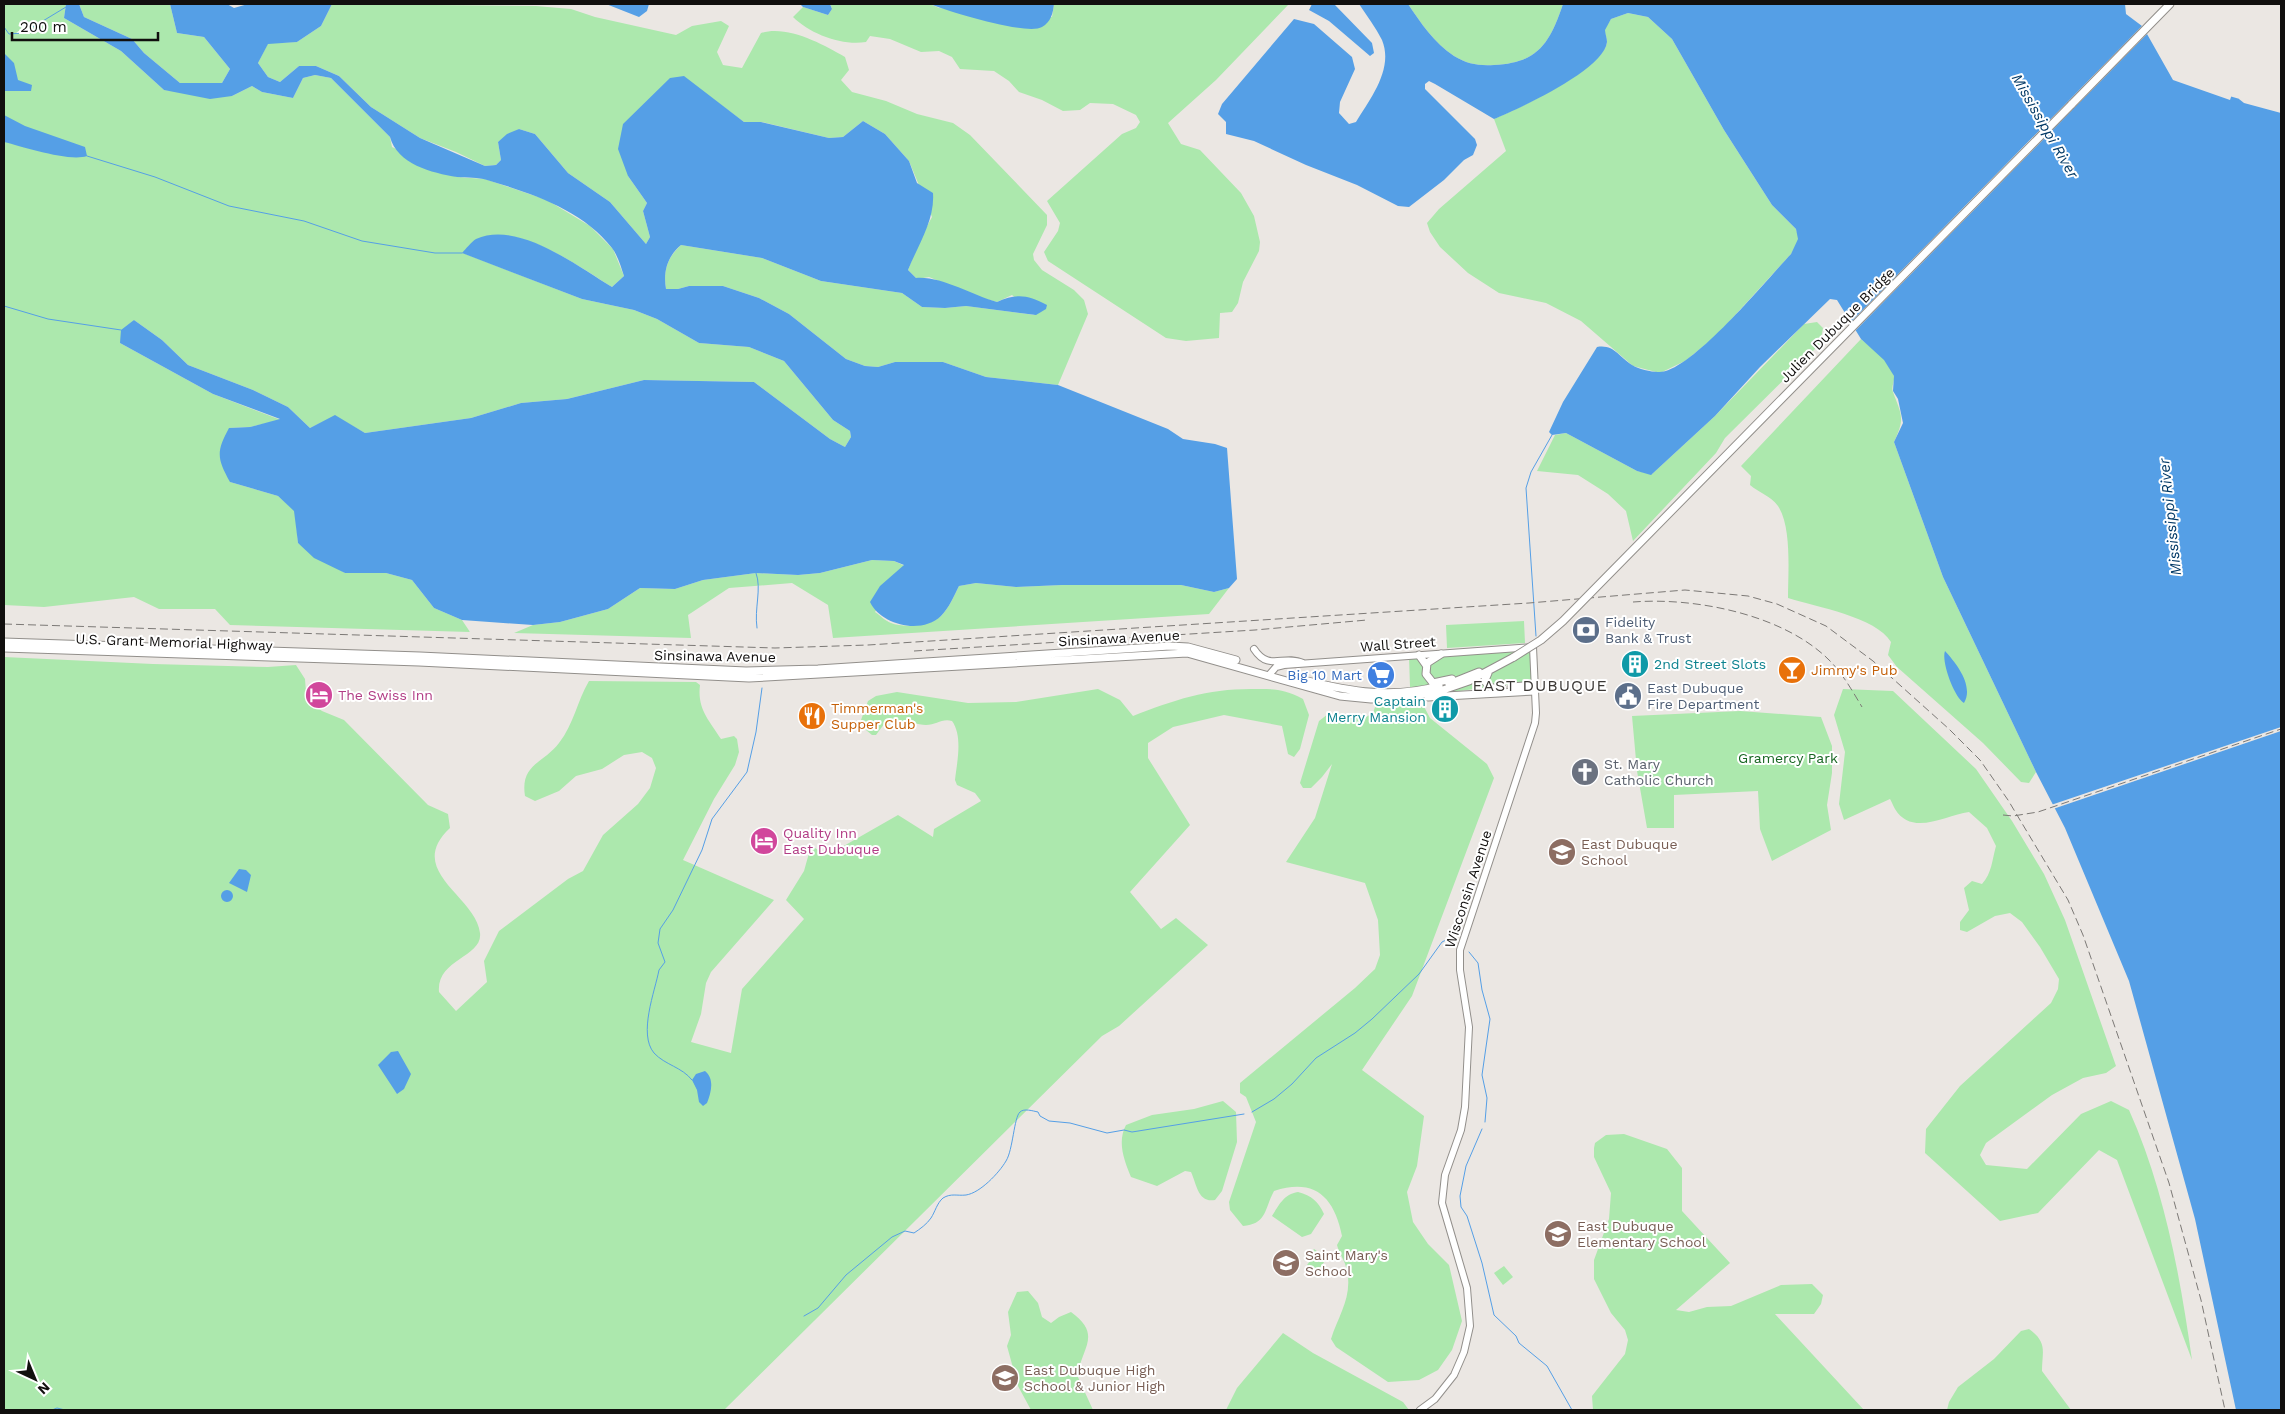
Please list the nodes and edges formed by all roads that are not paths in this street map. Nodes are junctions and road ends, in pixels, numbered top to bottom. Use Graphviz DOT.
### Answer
graph roads {
  1 [pos="2170,4"];
  2 [pos="4,642"];
  3 [pos="1533,647"];
  4 [pos="4,648"];
  5 [pos="1254,649"];
  6 [pos="1440,654"];
  7 [pos="1419,655"];
  8 [pos="343,657"];
  9 [pos="1304,664"];
  10 [pos="1426,665"];
  11 [pos="1498,666"];
  12 [pos="1488,672"];
  13 [pos="1270,674"];
  14 [pos="1468,676"];
  15 [pos="1535,688"];
  16 [pos="1393,698"];
  17 [pos="1420,1410"];
  1 -- 11 [label="highway, Julien Dubuque Bridge, bridge"];
  2 -- 8 [label="highway, U.S. Grant Memorial Highway"];
  3 -- 6 [label="main road, Wall Street"];
  3 -- 15 [label="main road, Wisconsin Avenue"];
  4 -- 8 [label="highway, U.S. Grant Memorial Highway"];
  5 -- 9 [label="main road"];
  6 -- 7 [label="main road, Wall Street"];
  6 -- 10 [label="highway"];
  7 -- 9 [label="main road, Wall Street"];
  7 -- 10 [label="highway"];
  8 -- 13 [label="highway, Sinsinawa Avenue"];
  9 -- 13 [label="main road, Wall Street"];
  10 -- 14 [label="highway"];
  11 -- 12 [label="highway, Sinsinawa Avenue"];
  11 -- 14 [label="highway, Sinsinawa Avenue"];
  12 -- 15 [label="highway"];
  12 -- 16 [label="highway, Sinsinawa Avenue"];
  13 -- 14 [label="highway, Sinsinawa Avenue"];
  13 -- 16 [label="highway, Sinsinawa Avenue"];
  15 -- 16 [label="highway"];
  15 -- 17 [label="main road, Wisconsin Avenue"];
}
